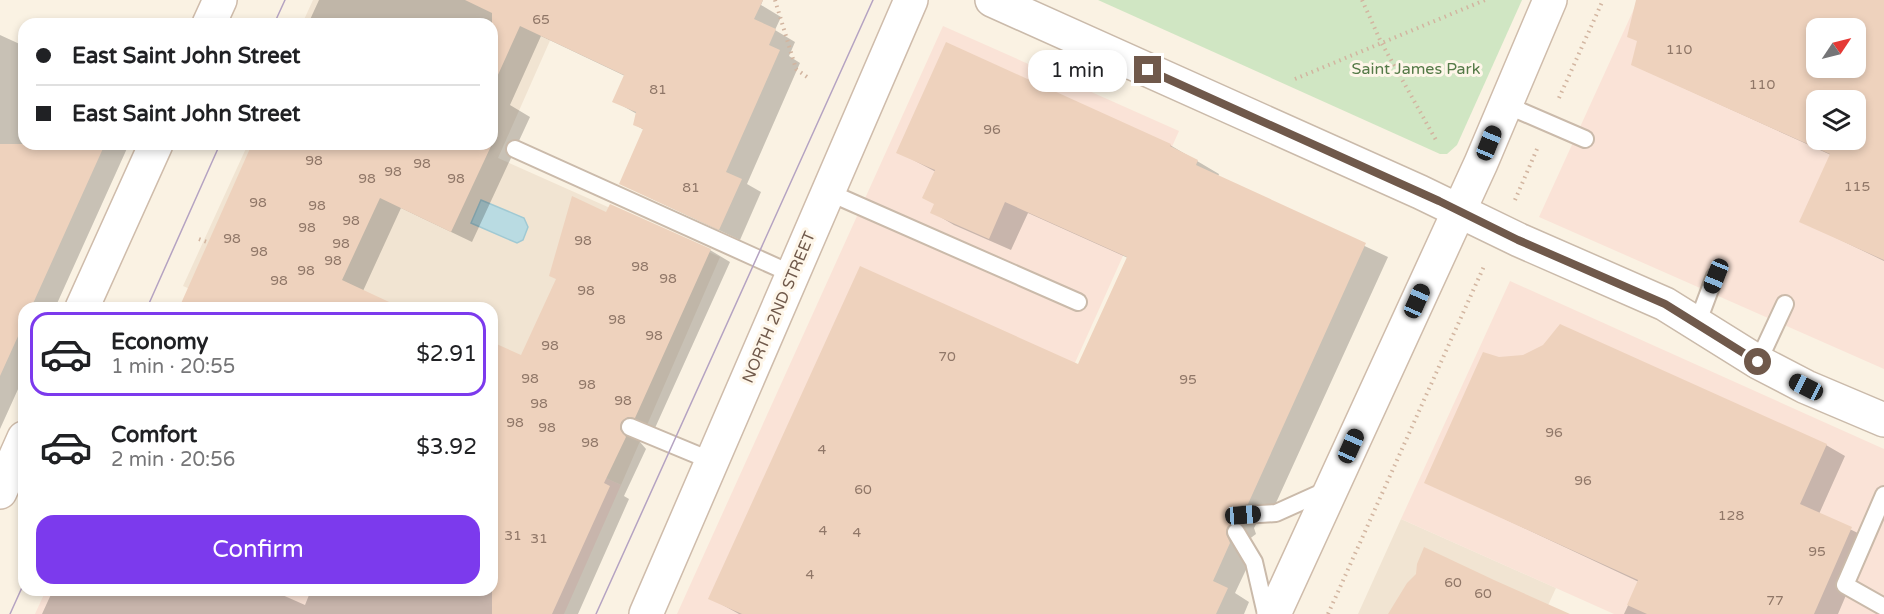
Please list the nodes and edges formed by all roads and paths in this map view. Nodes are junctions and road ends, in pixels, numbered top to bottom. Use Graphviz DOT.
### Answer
graph roads {
  1 [pos="220,0"];
  2 [pos="775,0"];
  3 [pos="912,0"];
  4 [pos="992,0"];
  5 [pos="1362,0"];
  6 [pos="1485,0"];
  7 [pos="1550,0"];
  8 [pos="212,18"];
  9 [pos="1381,42"];
  10 [pos="810,78"];
  11 [pos="1295,79"];
  12 [pos="1504,104"];
  13 [pos="1585,139"];
  14 [pos="1436,140"];
  15 [pos="515,149"];
  16 [pos="153,150"];
  17 [pos="828,192"];
  18 [pos="1458,210"];
  19 [pos="199,239"];
  20 [pos="207,242"];
  21 [pos="1489,255"];
  22 [pos="792,274"];
  23 [pos="1716,276"];
  24 [pos="85,302"];
  25 [pos="1078,302"];
  26 [pos="1785,304"];
  27 [pos="1697,324"];
  28 [pos="1758,362"];
  29 [pos="1884,420"];
  30 [pos="630,427"];
  31 [pos="18,452"];
  32 [pos="712,461"];
  33 [pos="1332,488"];
  34 [pos="0,492"];
  35 [pos="1884,495"];
  36 [pos="1243,515"];
  37 [pos="1236,532"];
  38 [pos="1884,607"];
  39 [pos="646,614"];
  40 [pos="1266,614"];
  41 [pos="1274,614"];
  42 [pos="1328,614"];
  1 -- 8 [label="street"];
  2 -- 10 [label="path"];
  3 -- 17 [label="street, NORTH 2ND STREET"];
  4 -- 18 [label="street"];
  5 -- 9 [label="path"];
  6 -- 9 [label="path"];
  7 -- 12 [label="street"];
  9 -- 11 [label="path"];
  9 -- 14 [label="path"];
  12 -- 13 [label="lane"];
  12 -- 18 [label="street"];
  15 -- 22 [label="lane"];
  16 -- 24 [label="street"];
  17 -- 22 [label="street, NORTH 2ND STREET"];
  17 -- 25 [label="lane"];
  18 -- 27 [label="street"];
  18 -- 33 [label="street"];
  19 -- 20 [label="path"];
  21 -- 42 [label="path"];
  22 -- 32 [label="street, NORTH 2ND STREET"];
  23 -- 27 [label="lane"];
  26 -- 28 [label="lane"];
  27 -- 28 [label="street"];
  28 -- 29 [label="street"];
  30 -- 32 [label="lane"];
  31 -- 34 [label="street"];
  32 -- 39 [label="street, NORTH 2ND STREET"];
  33 -- 36 [label="lane"];
  33 -- 41 [label="street"];
  35 -- 38 [label="lane"];
  37 -- 40 [label="lane"];
}
